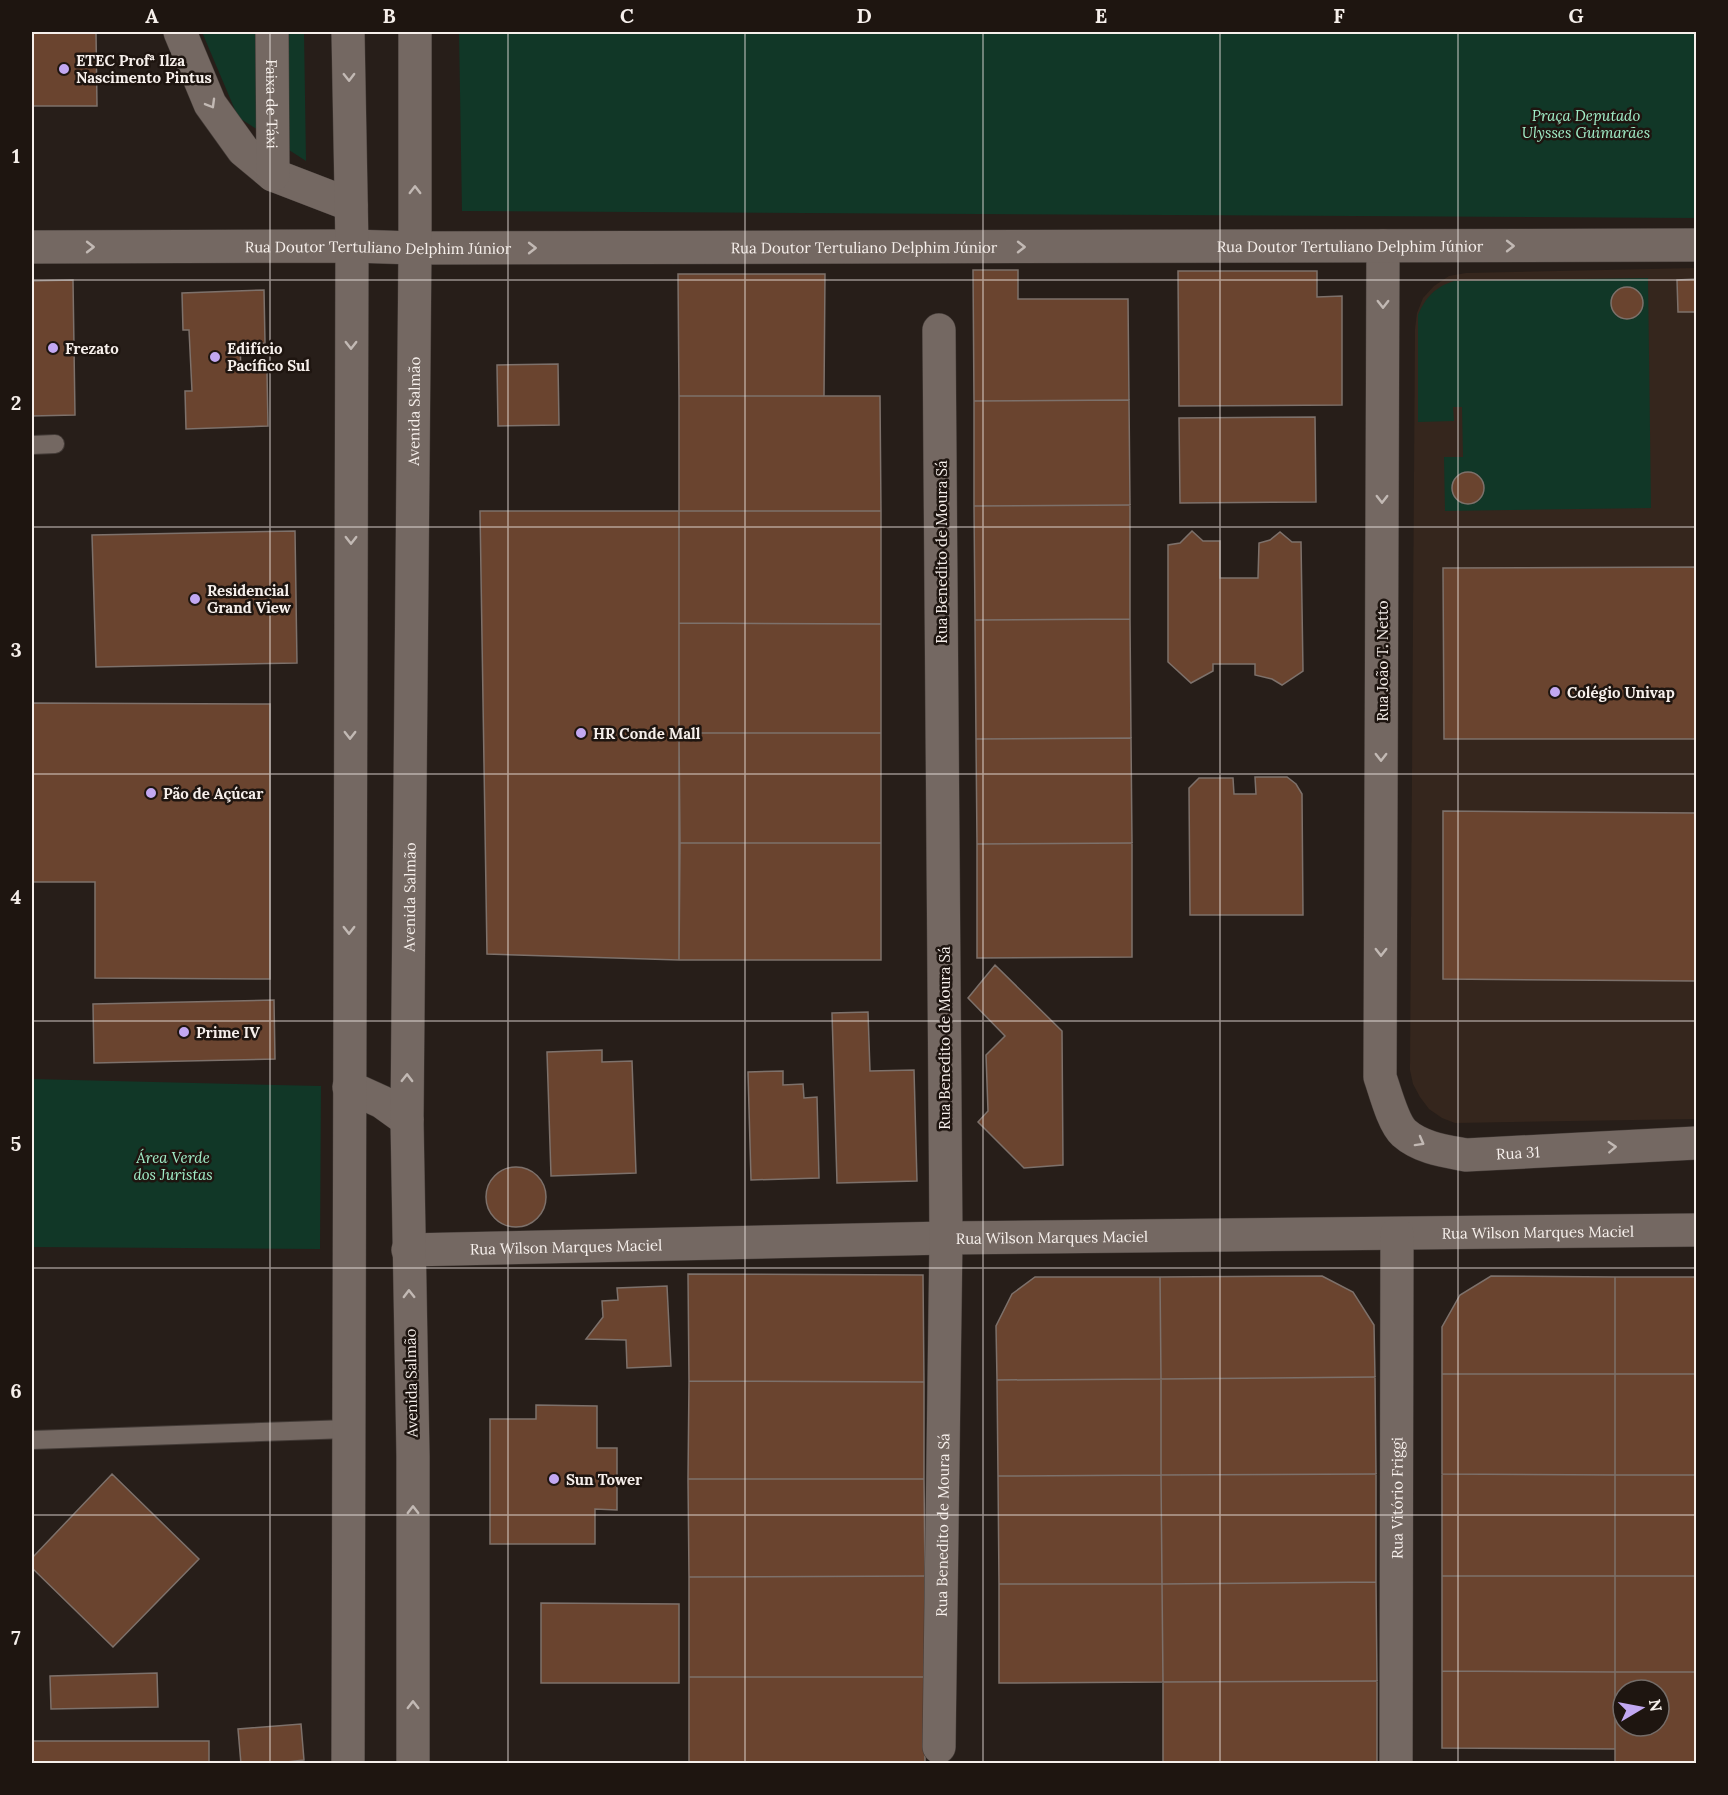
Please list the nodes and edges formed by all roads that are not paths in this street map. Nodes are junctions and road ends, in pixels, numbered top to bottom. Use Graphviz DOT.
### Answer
graph roads {
  1 [pos="180,32"];
  2 [pos="272,32"];
  3 [pos="348,32"];
  4 [pos="415,32"];
  5 [pos="273,175"];
  6 [pos="351,205"];
  7 [pos="1696,245"];
  8 [pos="352,246"];
  9 [pos="1383,246"];
  10 [pos="32,247"];
  11 [pos="416,248"];
  12 [pos="939,330"];
  13 [pos="55,444"];
  14 [pos="32,445"];
  15 [pos="1380,1077"];
  16 [pos="349,1087"];
  17 [pos="407,1120"];
  18 [pos="1696,1143"];
  19 [pos="1696,1230"];
  20 [pos="1397,1234"];
  21 [pos="946,1238"];
  22 [pos="408,1250"];
  23 [pos="348,1429"];
  24 [pos="32,1440"];
  25 [pos="939,1747"];
  26 [pos="348,1764"];
  27 [pos="413,1764"];
  28 [pos="1396,1764"];
  1 -- 5 [label="street, one-way"];
  2 -- 5 [label="street, Faixa de Táxi"];
  3 -- 6 [label="street, one-way"];
  11 -- 4 [label="street, Avenida Salmão, one-way"];
  5 -- 6 [label="street"];
  6 -- 8 [label="street"];
  9 -- 7 [label="street, Rua Doutor Tertuliano Delphim Júnior, one-way"];
  10 -- 8 [label="street, Rua Doutor Tertuliano Delphim Júnior, one-way"];
  8 -- 11 [label="street, Rua Doutor Tertuliano Delphim Júnior"];
  8 -- 16 [label="street, one-way"];
  11 -- 9 [label="street, Rua Doutor Tertuliano Delphim Júnior, one-way"];
  9 -- 15 [label="street, Rua João T. Netto, one-way"];
  17 -- 11 [label="street, Avenida Salmão, one-way"];
  12 -- 21 [label="street, Rua Benedito de Moura Sá"];
  13 -- 14 [label="lane"];
  15 -- 18 [label="street, Rua 31, one-way"];
  16 -- 17 [label="street"];
  16 -- 23 [label="street"];
  17 -- 22 [label="street, Avenida Salmão"];
  19 -- 20 [label="street, Rua Wilson Marques Maciel"];
  20 -- 21 [label="street, Rua Wilson Marques Maciel"];
  20 -- 28 [label="street, Rua Vitório Friggi"];
  21 -- 22 [label="street, Rua Wilson Marques Maciel"];
  21 -- 25 [label="street, Rua Benedito de Moura Sá"];
  27 -- 22 [label="street, Avenida Salmão, one-way"];
  23 -- 24 [label="lane"];
  23 -- 26 [label="street"];
}
